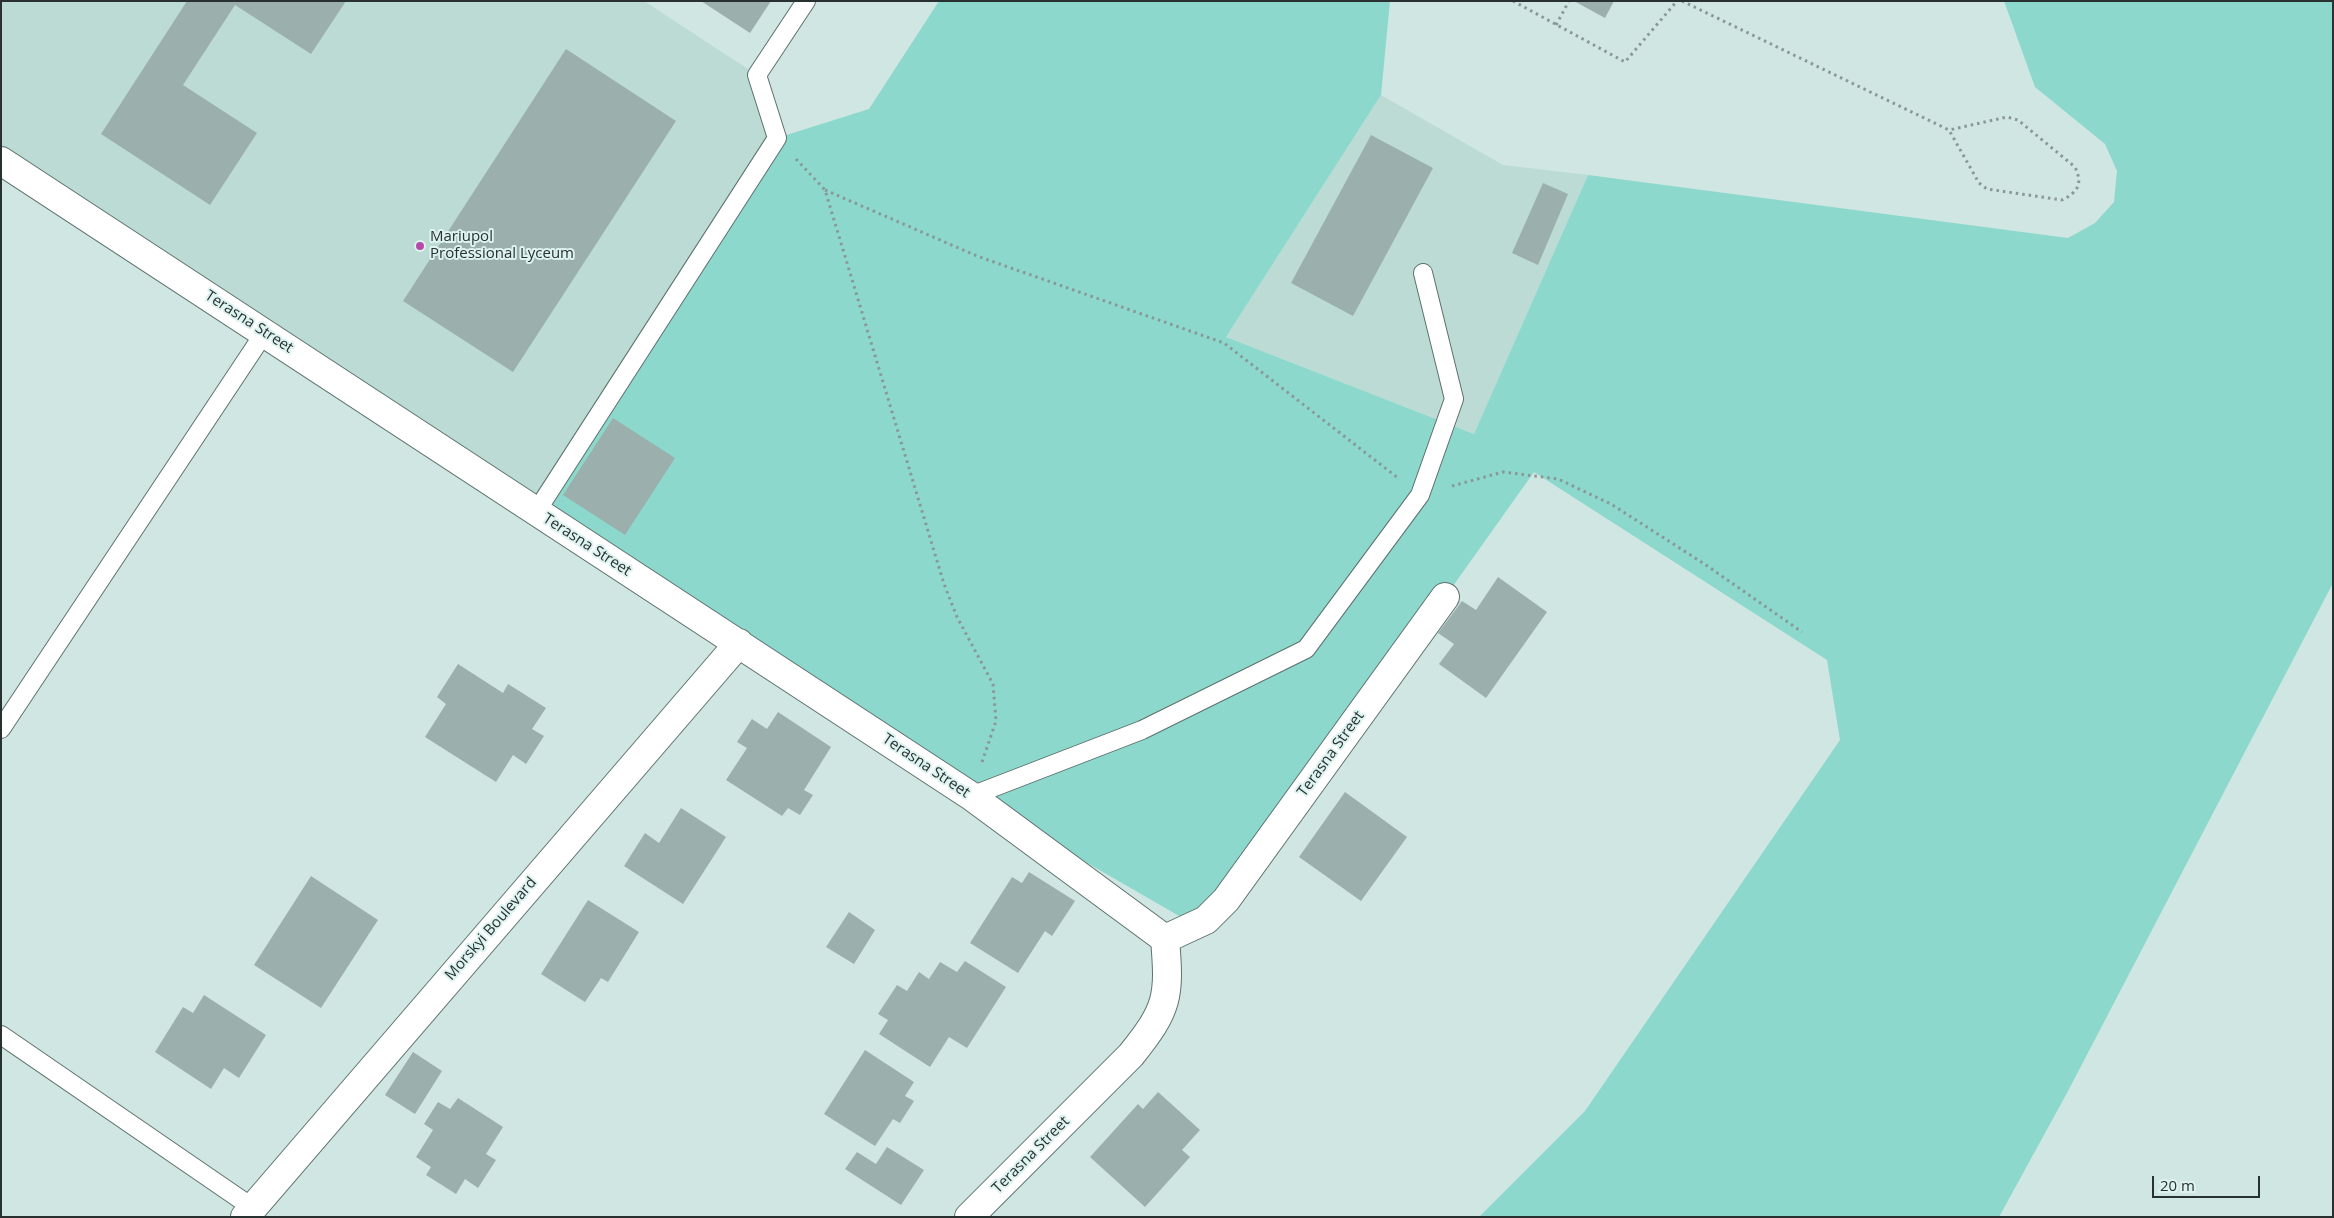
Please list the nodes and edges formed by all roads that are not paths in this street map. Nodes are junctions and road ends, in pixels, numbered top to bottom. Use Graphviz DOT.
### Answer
graph roads {
  1 [pos="806,1"];
  2 [pos="1,161"];
  3 [pos="1424,273"];
  4 [pos="265,332"];
  5 [pos="536,512"];
  6 [pos="1445,597"];
  7 [pos="739,643"];
  8 [pos="1,729"];
  9 [pos="971,796"];
  10 [pos="1165,939"];
  11 [pos="1,1036"];
  12 [pos="249,1212"];
  13 [pos="969,1217"];
  1 -- 5 [label="lane"];
  2 -- 4 [label="street, Terasna Street"];
  3 -- 9 [label="lane"];
  4 -- 5 [label="street, Terasna Street"];
  4 -- 8 [label="lane"];
  5 -- 7 [label="street, Terasna Street"];
  6 -- 10 [label="street, Terasna Street"];
  7 -- 9 [label="street, Terasna Street"];
  7 -- 12 [label="street, Morskyi Boulevard"];
  9 -- 10 [label="street, Terasna Street"];
  10 -- 13 [label="street, Terasna Street"];
  11 -- 12 [label="lane"];
}
